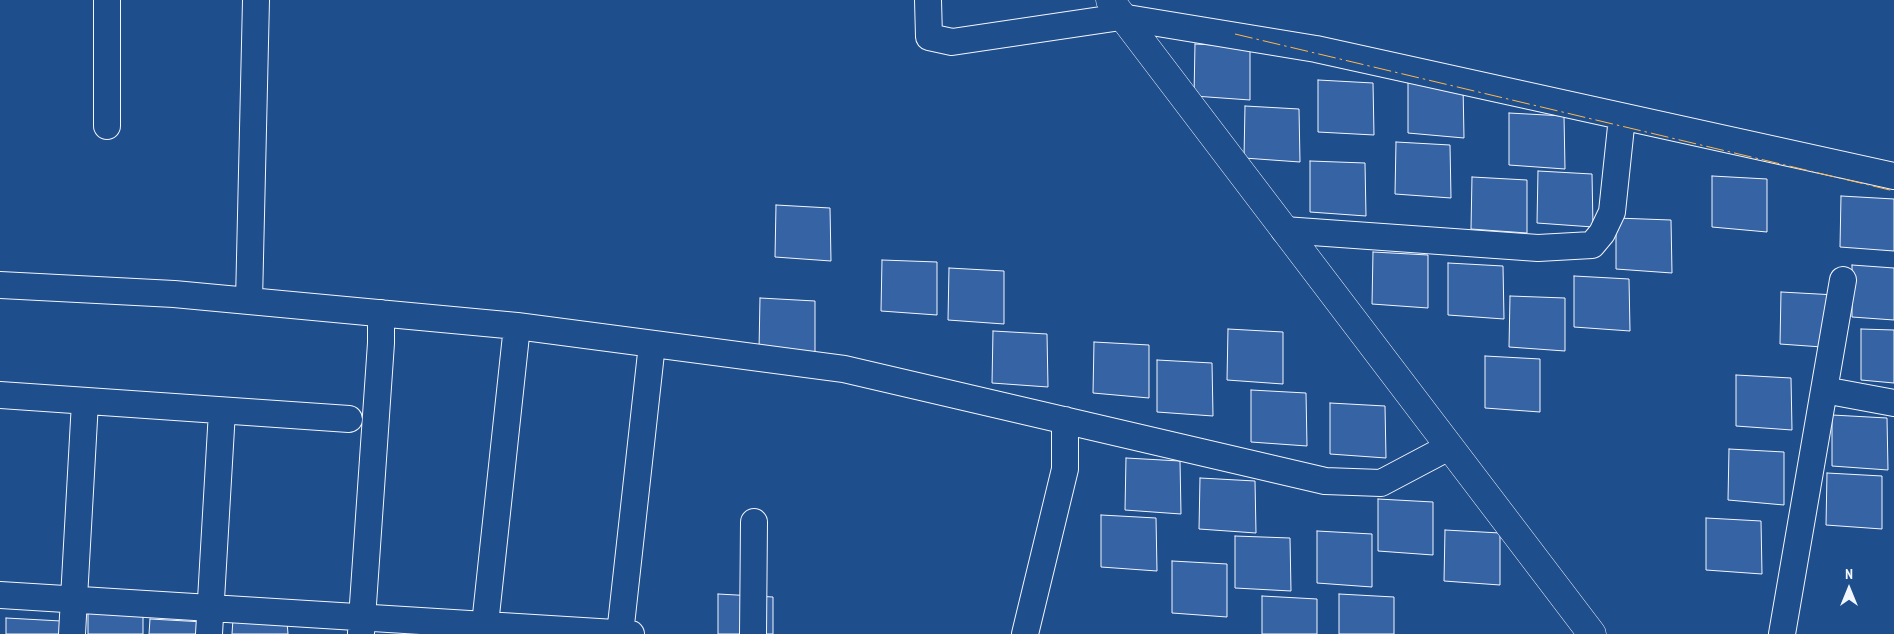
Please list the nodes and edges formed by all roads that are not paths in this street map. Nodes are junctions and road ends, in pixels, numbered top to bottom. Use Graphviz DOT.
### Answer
graph roads {
  1 [pos="106,0"];
  2 [pos="256,0"];
  3 [pos="928,0"];
  4 [pos="1115,8"];
  5 [pos="1622,117"];
  6 [pos="106,126"];
  7 [pos="1894,176"];
  8 [pos="1284,230"];
  9 [pos="1843,280"];
  10 [pos="0,285"];
  11 [pos="249,301"];
  12 [pos="381,313"];
  13 [pos="517,326"];
  14 [pos="652,344"];
  15 [pos="1824,390"];
  16 [pos="0,395"];
  17 [pos="85,402"];
  18 [pos="1894,403"];
  19 [pos="222,411"];
  20 [pos="349,419"];
  21 [pos="1065,420"];
  22 [pos="1449,447"];
  23 [pos="754,522"];
  24 [pos="0,595"];
  25 [pos="74,600"];
  26 [pos="210,608"];
  27 [pos="362,626"];
  28 [pos="484,629"];
  29 [pos="72,634"];
  30 [pos="209,634"];
  31 [pos="620,634"];
  32 [pos="631,634"];
  33 [pos="753,634"];
  34 [pos="1025,634"];
  35 [pos="1592,634"];
  36 [pos="1782,634"];
  1 -- 6 [label="street"];
  2 -- 11 [label="street"];
  3 -- 4 [label="street"];
  4 -- 5 [label="street"];
  4 -- 8 [label="street"];
  5 -- 7 [label="street"];
  5 -- 8 [label="street"];
  8 -- 22 [label="street"];
  9 -- 15 [label="street"];
  10 -- 11 [label="street"];
  11 -- 12 [label="street"];
  12 -- 13 [label="street"];
  12 -- 27 [label="street"];
  13 -- 14 [label="street"];
  13 -- 28 [label="street"];
  14 -- 21 [label="street"];
  14 -- 31 [label="street"];
  15 -- 18 [label="street"];
  15 -- 36 [label="street"];
  16 -- 17 [label="street"];
  17 -- 19 [label="street"];
  17 -- 25 [label="street"];
  19 -- 20 [label="street"];
  19 -- 26 [label="street"];
  21 -- 22 [label="street"];
  21 -- 34 [label="street"];
  22 -- 35 [label="street"];
  23 -- 33 [label="street"];
  24 -- 25 [label="street"];
  25 -- 26 [label="street"];
  25 -- 29 [label="street"];
  26 -- 27 [label="street"];
  26 -- 30 [label="street"];
  27 -- 28 [label="street"];
  28 -- 31 [label="street"];
  31 -- 32 [label="street"];
}
